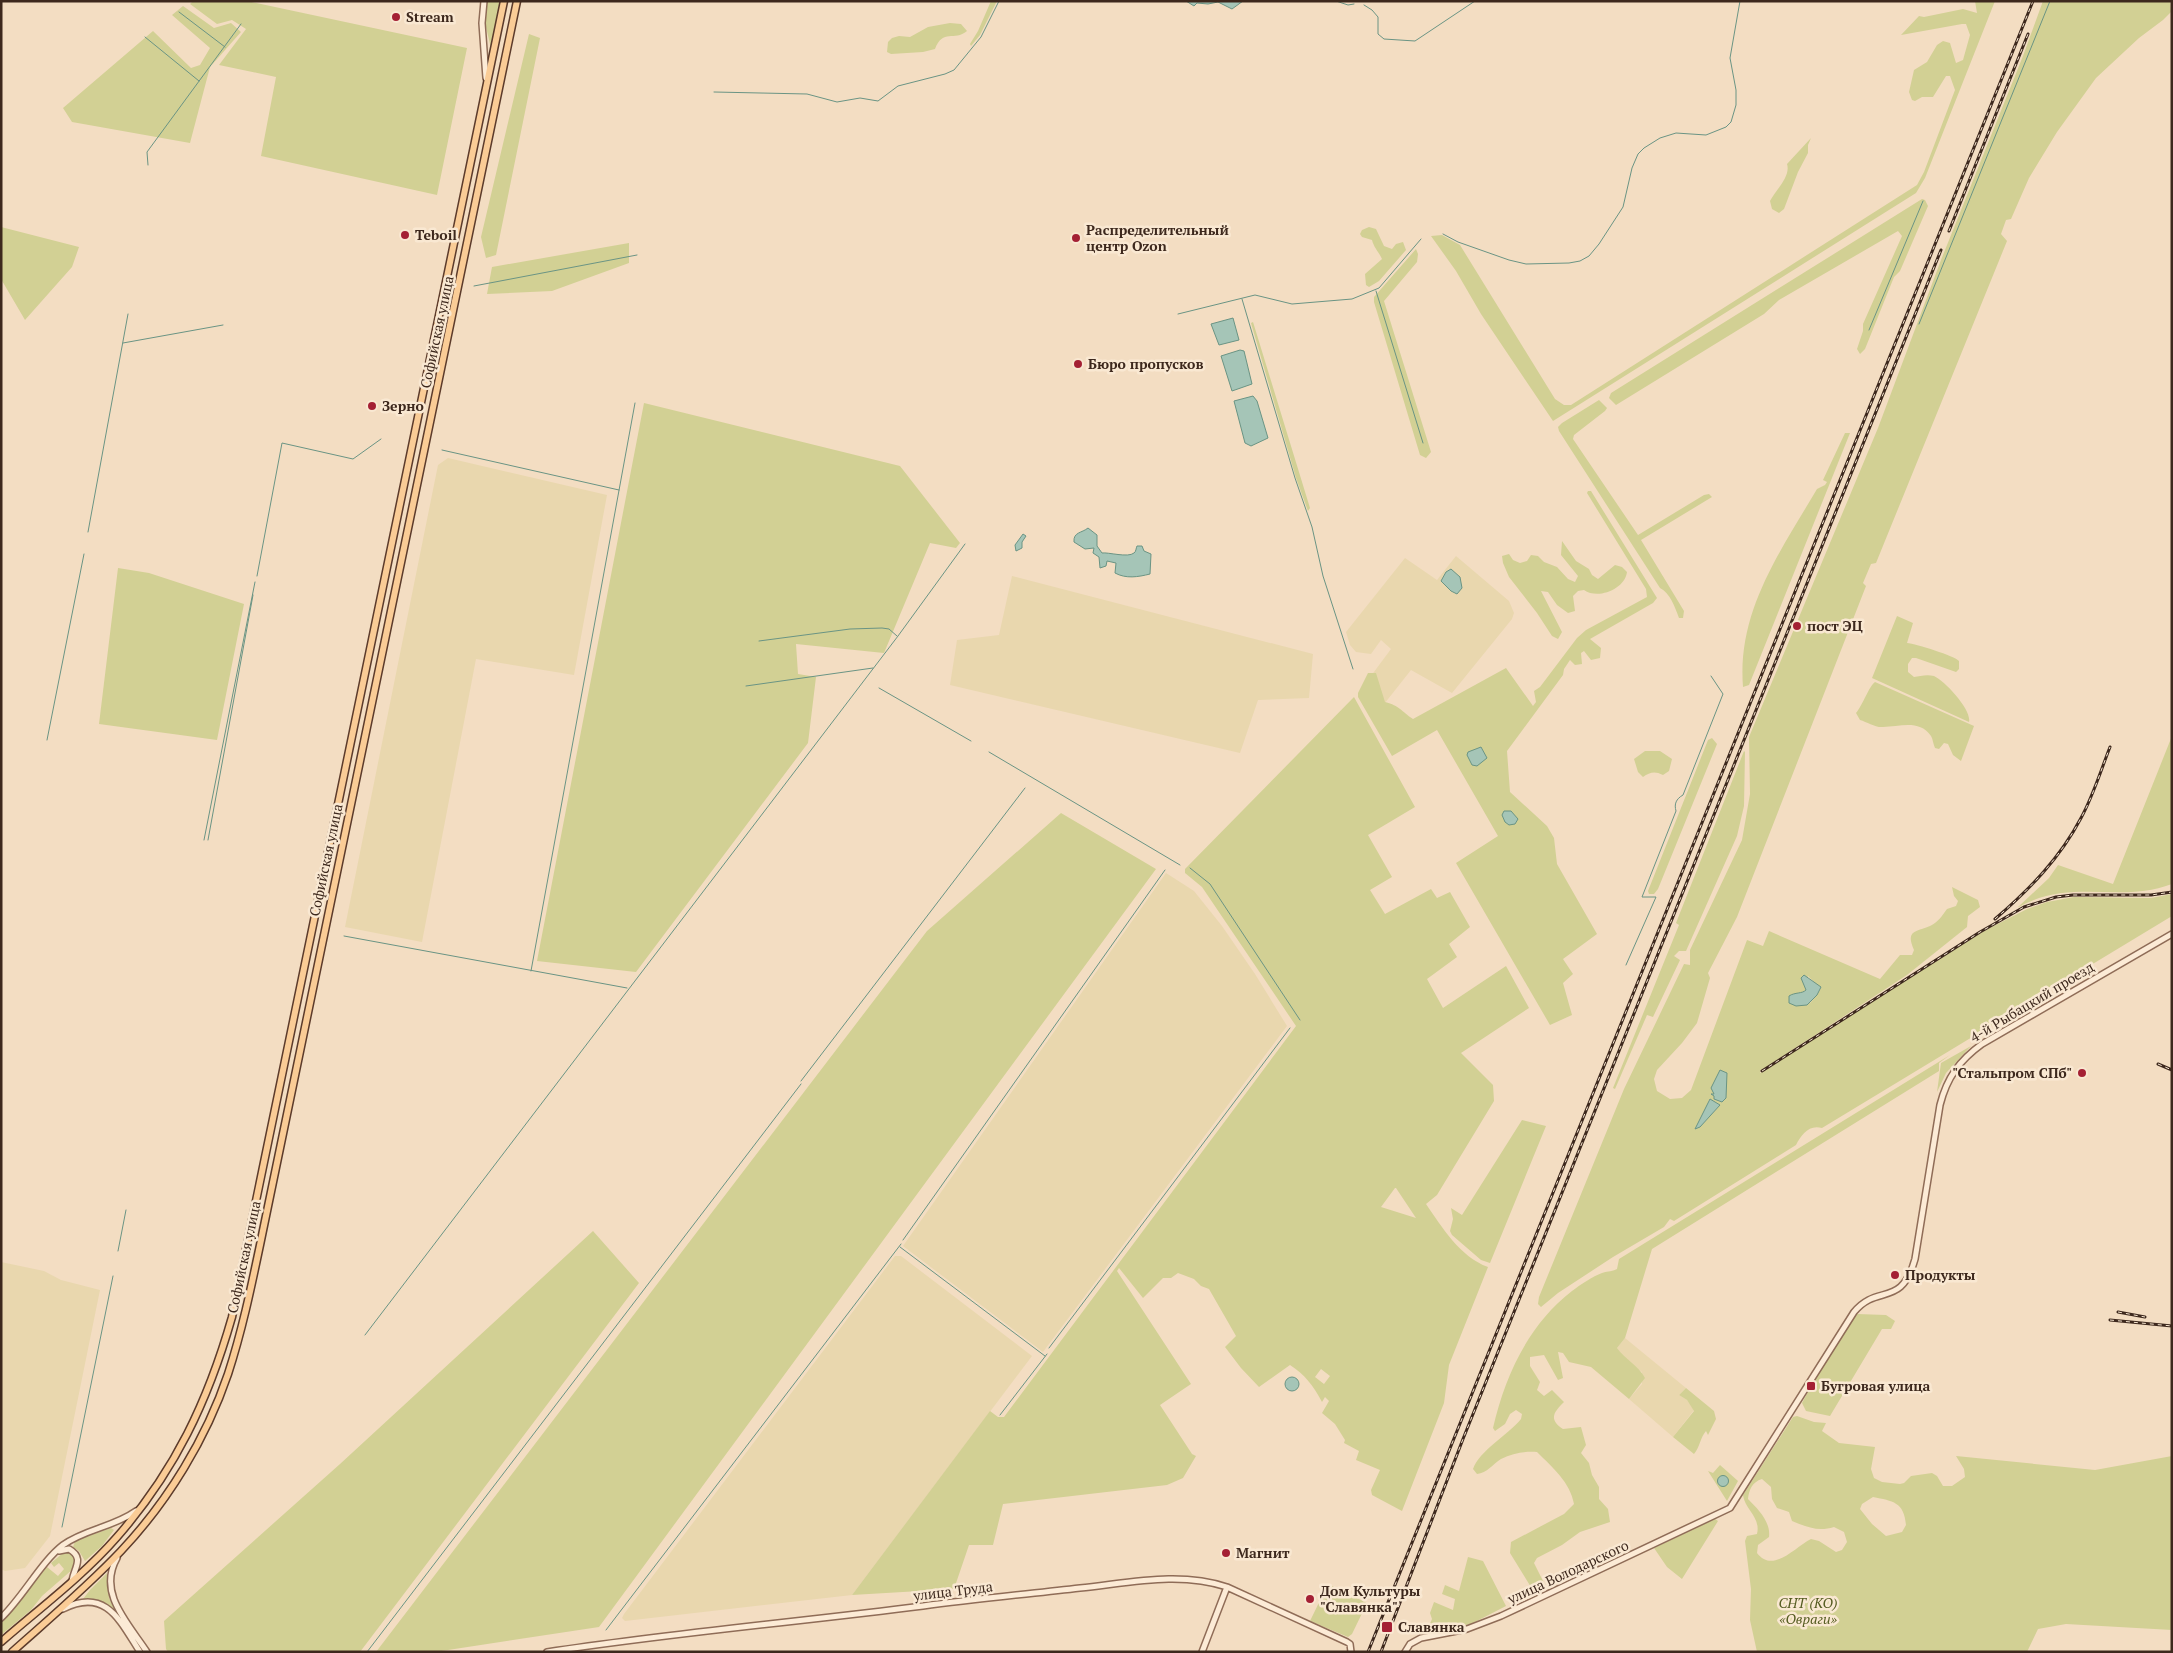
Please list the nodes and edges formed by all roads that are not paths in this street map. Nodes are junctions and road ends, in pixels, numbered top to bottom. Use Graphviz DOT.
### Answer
graph roads {
  1 [pos="484,1"];
  2 [pos="504,1"];
  3 [pos="517,1"];
  4 [pos="486,84"];
  5 [pos="2172,934"];
  6 [pos="1736,1500"];
  7 [pos="141,1507"];
  8 [pos="121,1551"];
  9 [pos="45,1565"];
  10 [pos="72,1581"];
  11 [pos="1227,1587"];
  12 [pos="52,1616"];
  13 [pos="1,1618"];
  14 [pos="1,1642"];
  15 [pos="1405,1651"];
  16 [pos="12,1652"];
  17 [pos="140,1652"];
  18 [pos="147,1652"];
  19 [pos="547,1652"];
  20 [pos="1202,1652"];
  21 [pos="1351,1652"];
  1 -- 4 [label="street, Софийская улица"];
  2 -- 4 [label="main road, Софийская улица"];
  3 -- 8 [label="main road, Софийская улица"];
  4 -- 7 [label="main road, Софийская улица"];
  5 -- 6 [label="street, 4-й Рыбацкий проезд"];
  6 -- 15 [label="street, улица Володарского"];
  7 -- 9 [label="street"];
  7 -- 10 [label="main road, Софийская улица"];
  8 -- 12 [label="main road, Софийская улица"];
  8 -- 18 [label="street"];
  9 -- 10 [label="street"];
  9 -- 13 [label="street"];
  10 -- 14 [label="main road, Софийская улица"];
  11 -- 19 [label="street, улица Труда"];
  11 -- 20 [label="street"];
  11 -- 21 [label="street, улица Труда"];
  12 -- 16 [label="main road, Софийская улица"];
  12 -- 17 [label="street"];
}
